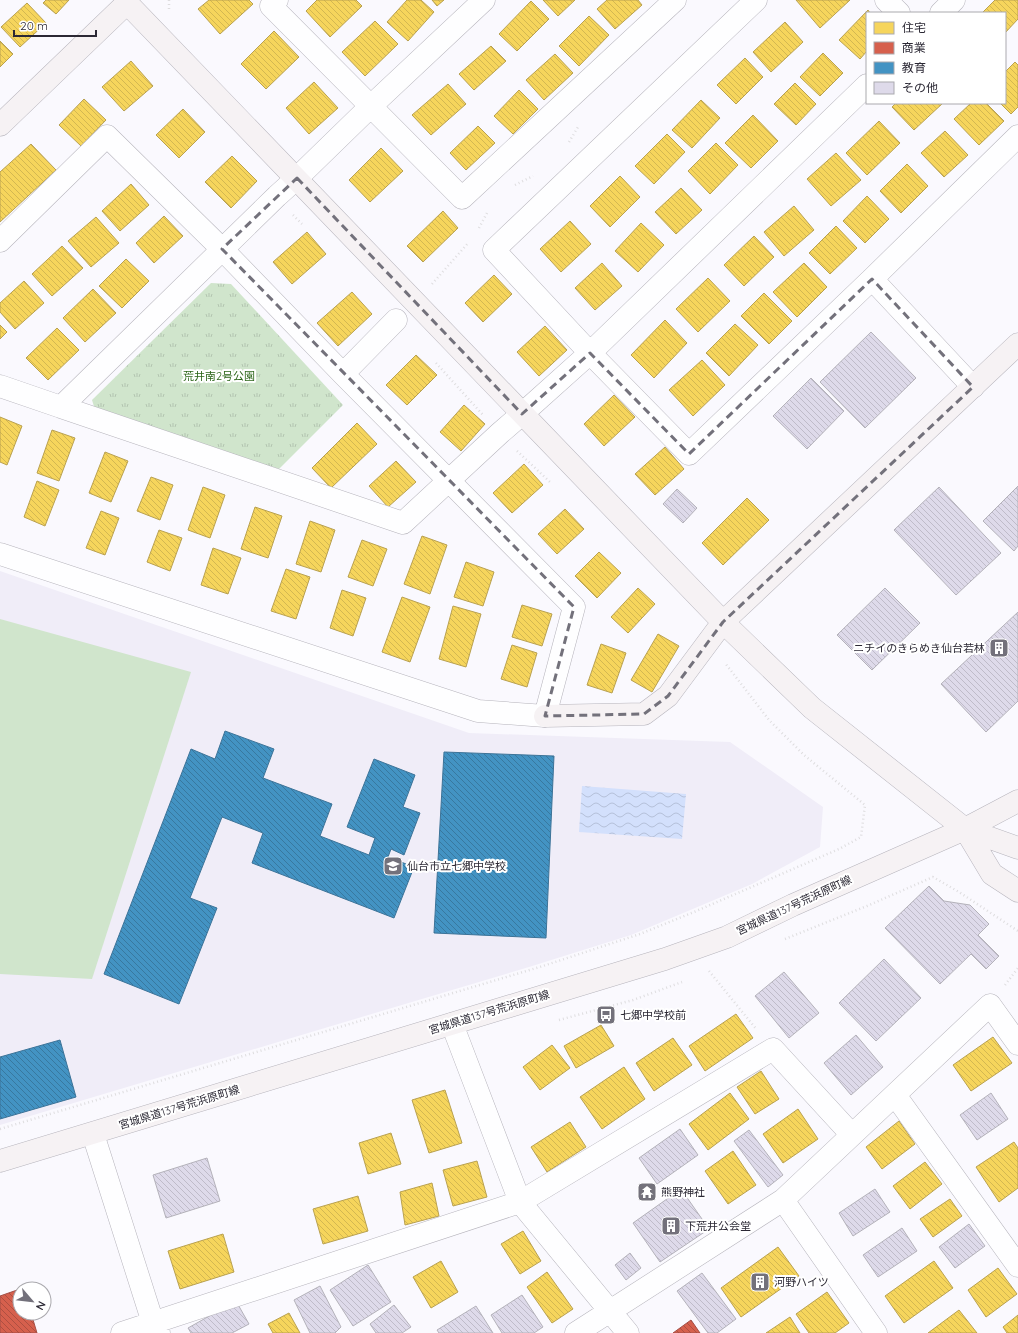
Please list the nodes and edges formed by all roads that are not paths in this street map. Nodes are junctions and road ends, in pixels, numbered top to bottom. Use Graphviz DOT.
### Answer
graph roads {
  1 [pos="277,0"];
  2 [pos="484,0"];
  3 [pos="675,0"];
  4 [pos="756,0"];
  5 [pos="886,0"];
  6 [pos="954,0"];
  7 [pos="127,1"];
  8 [pos="898,12"];
  9 [pos="942,12"];
  10 [pos="866,86"];
  11 [pos="371,106"];
  12 [pos="0,125"];
  13 [pos="1018,136"];
  14 [pos="297,178"];
  15 [pos="0,241"];
  16 [pos="222,249"];
  17 [pos="872,279"];
  18 [pos="396,320"];
  19 [pos="1018,344"];
  20 [pos="590,352"];
  21 [pos="343,374"];
  22 [pos="0,386"];
  23 [pos="973,387"];
  24 [pos="61,407"];
  25 [pos="522,414"];
  26 [pos="448,480"];
  27 [pos="0,554"];
  28 [pos="724,622"];
  29 [pos="545,716"];
  30 [pos="1018,801"];
  31 [pos="965,829"];
  32 [pos="1018,848"];
  33 [pos="1018,891"];
  34 [pos="452,1024"];
  35 [pos="1018,1044"];
  36 [pos="895,1095"];
  37 [pos="93,1134"];
  38 [pos="852,1135"];
  39 [pos="0,1162"];
  40 [pos="783,1200"];
  41 [pos="520,1202"];
  42 [pos="1018,1266"];
  43 [pos="610,1311"];
  44 [pos="156,1328"];
  45 [pos="122,1333"];
  46 [pos="576,1333"];
  47 [pos="628,1333"];
  48 [pos="876,1333"];
  1 -- 11 [label="street"];
  2 -- 11 [label="street"];
  3 -- 11 [label="street"];
  4 -- 20 [label="street"];
  5 -- 8 [label="street"];
  6 -- 9 [label="street"];
  7 -- 12 [label="street"];
  7 -- 14 [label="street"];
  10 -- 20 [label="street"];
  11 -- 14 [label="street"];
  13 -- 17 [label="street"];
  14 -- 16 [label="street"];
  14 -- 25 [label="street"];
  15 -- 16 [label="street"];
  16 -- 21 [label="street"];
  16 -- 24 [label="street"];
  17 -- 20 [label="street"];
  17 -- 23 [label="street"];
  18 -- 21 [label="street"];
  19 -- 23 [label="street"];
  20 -- 25 [label="street"];
  21 -- 26 [label="street"];
  22 -- 24 [label="street"];
  23 -- 28 [label="street"];
  24 -- 26 [label="street"];
  25 -- 26 [label="street"];
  25 -- 28 [label="street"];
  26 -- 29 [label="street"];
  27 -- 29 [label="street"];
  28 -- 29 [label="street"];
  28 -- 31 [label="street"];
  30 -- 31 [label="street, 宮城県道137号荒浜原町線"];
  31 -- 32 [label="street"];
  31 -- 33 [label="street"];
  31 -- 34 [label="street, 宮城県道137号荒浜原町線"];
  34 -- 37 [label="street, 宮城県道137号荒浜原町線"];
  34 -- 41 [label="street"];
  35 -- 36 [label="street"];
  36 -- 38 [label="street"];
  36 -- 42 [label="street"];
  37 -- 39 [label="street, 宮城県道137号荒浜原町線"];
  37 -- 44 [label="street"];
  38 -- 40 [label="street"];
  38 -- 41 [label="street"];
  40 -- 43 [label="street"];
  40 -- 48 [label="street"];
  41 -- 43 [label="street"];
  41 -- 44 [label="street"];
  43 -- 46 [label="street"];
  43 -- 47 [label="street"];
  44 -- 45 [label="street"];
}
